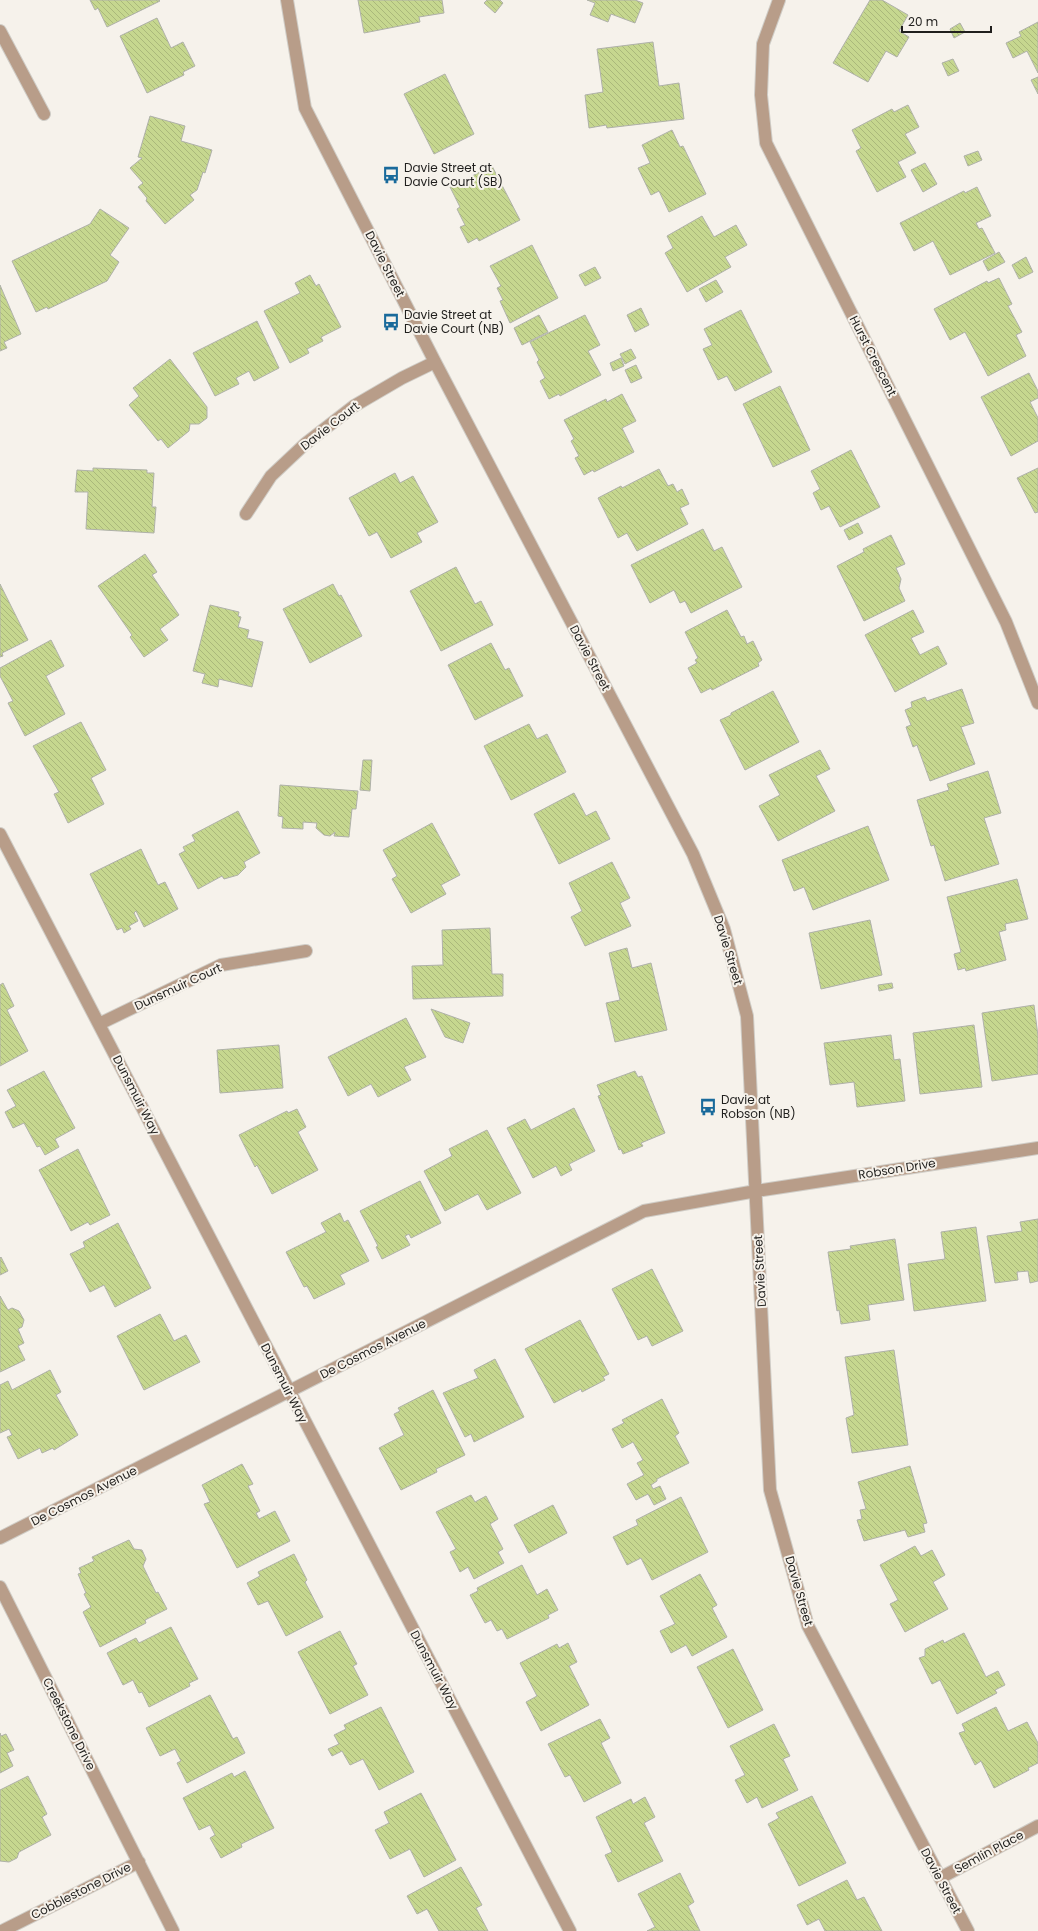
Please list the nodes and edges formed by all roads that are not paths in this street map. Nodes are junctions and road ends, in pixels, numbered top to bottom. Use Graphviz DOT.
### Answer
graph roads {
  1 [pos="287,0"];
  2 [pos="779,0"];
  3 [pos="0,31"];
  4 [pos="44,114"];
  5 [pos="435,362"];
  6 [pos="246,514"];
  7 [pos="1038,704"];
  8 [pos="0,834"];
  9 [pos="306,951"];
  10 [pos="99,1024"];
  11 [pos="1038,1148"];
  12 [pos="756,1191"];
  13 [pos="288,1392"];
  14 [pos="0,1538"];
  15 [pos="0,1586"];
  16 [pos="1038,1826"];
  17 [pos="139,1862"];
  18 [pos="940,1878"];
  19 [pos="2,1931"];
  20 [pos="173,1931"];
  21 [pos="570,1931"];
  22 [pos="968,1931"];
  1 -- 5 [label="street, Davie Street"];
  2 -- 7 [label="street, Hurst Crescent"];
  3 -- 4 [label="street"];
  5 -- 6 [label="street, Davie Court"];
  5 -- 12 [label="street, Davie Street"];
  8 -- 10 [label="street, Dunsmuir Way"];
  9 -- 10 [label="street, Dunsmuir Court"];
  10 -- 13 [label="street, Dunsmuir Way"];
  11 -- 12 [label="street, Robson Drive"];
  12 -- 13 [label="street, De Cosmos Avenue"];
  12 -- 18 [label="street, Davie Street"];
  13 -- 14 [label="street, De Cosmos Avenue"];
  13 -- 21 [label="street, Dunsmuir Way"];
  15 -- 17 [label="street, Creekstone Drive"];
  16 -- 18 [label="street, Semlin Place"];
  17 -- 19 [label="street, Cobblestone Drive"];
  17 -- 20 [label="street, Creekstone Drive"];
  18 -- 22 [label="street, Davie Street"];
}
